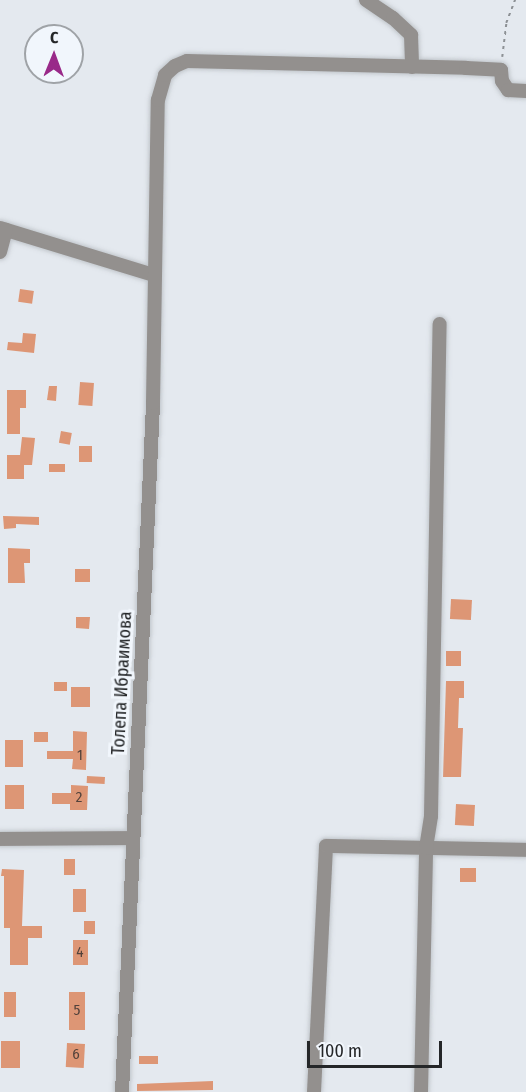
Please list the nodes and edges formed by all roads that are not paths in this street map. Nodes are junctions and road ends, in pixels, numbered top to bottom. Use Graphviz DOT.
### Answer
graph roads {
  1 [pos="366,0"];
  2 [pos="412,67"];
  3 [pos="526,92"];
  4 [pos="3,229"];
  5 [pos="0,252"];
  6 [pos="154,269"];
  7 [pos="440,324"];
  8 [pos="134,838"];
  9 [pos="0,839"];
  10 [pos="426,848"];
  11 [pos="526,849"];
  12 [pos="122,1092"];
  13 [pos="314,1092"];
  14 [pos="422,1092"];
  1 -- 2 [label="street"];
  2 -- 3 [label="street, Толепа Ибраимова"];
  2 -- 6 [label="street, Толепа Ибраимова"];
  4 -- 5 [label="street"];
  4 -- 6 [label="street"];
  6 -- 8 [label="street, Толепа Ибраимова"];
  7 -- 10 [label="street"];
  8 -- 9 [label="street"];
  8 -- 12 [label="street, Толепа Ибраимова"];
  10 -- 11 [label="street"];
  10 -- 13 [label="street"];
  10 -- 14 [label="street"];
}
